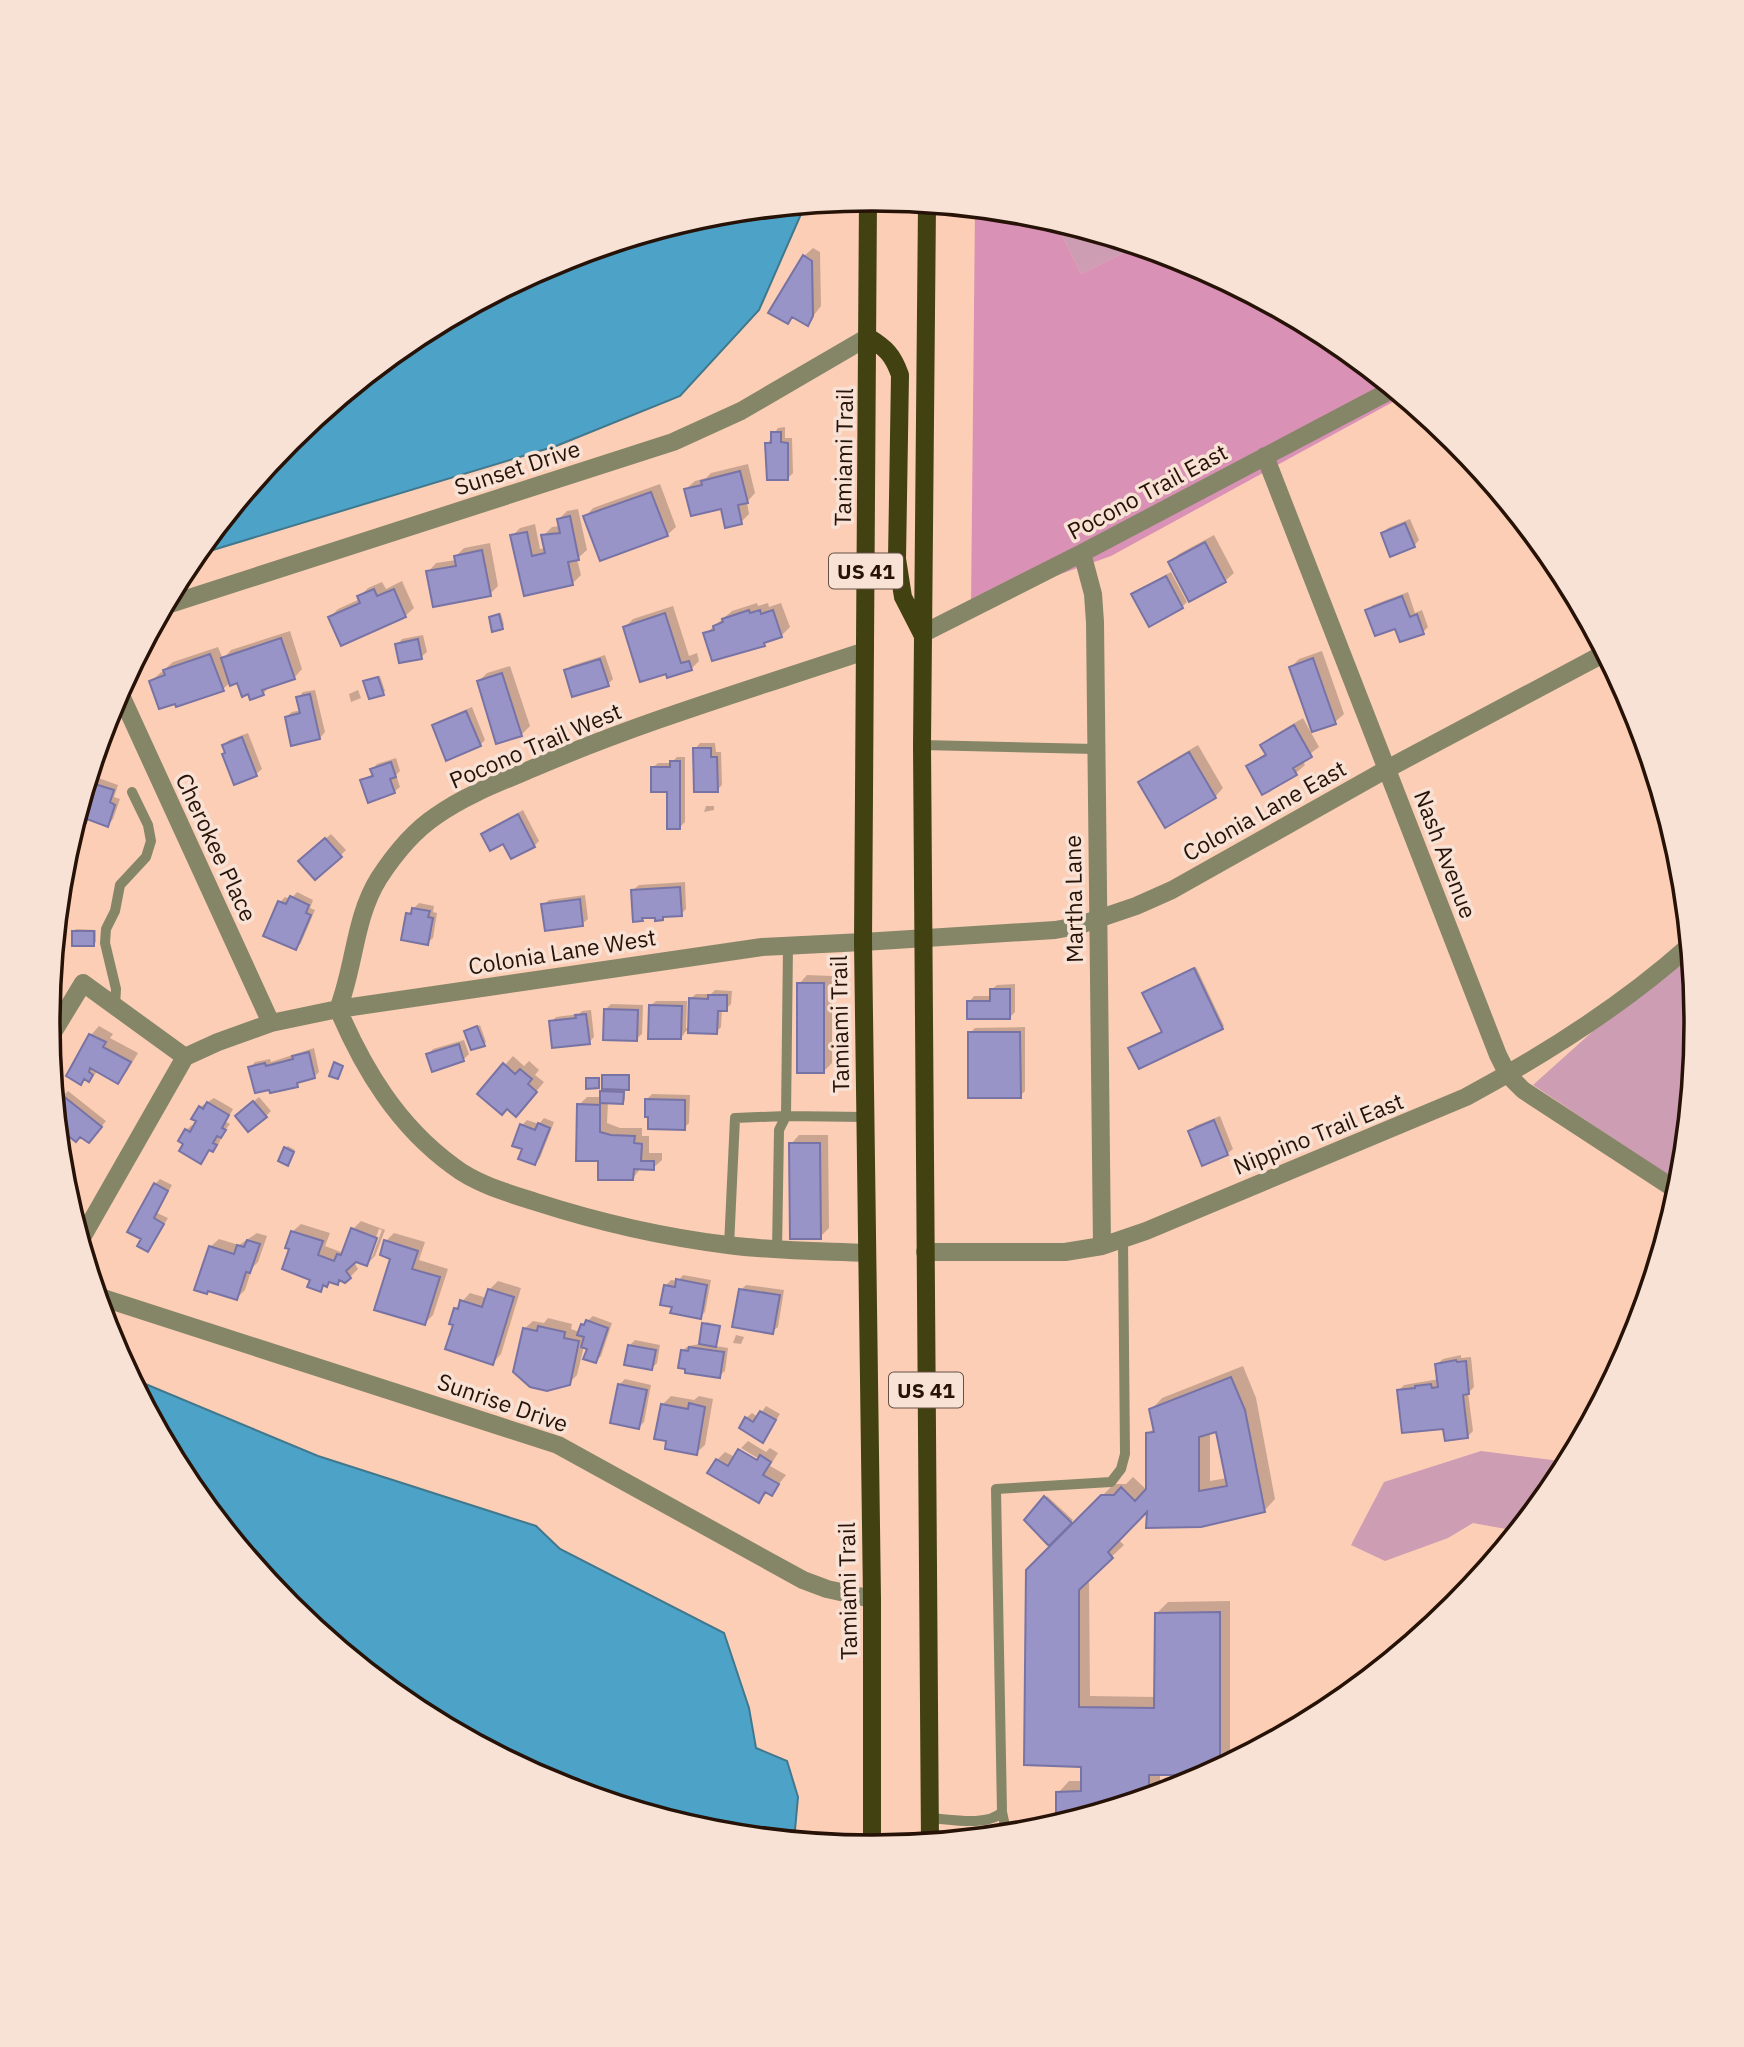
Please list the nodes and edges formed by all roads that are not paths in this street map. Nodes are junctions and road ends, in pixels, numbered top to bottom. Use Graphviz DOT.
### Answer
graph roads {
  1 [pos="868,211"];
  2 [pos="927,213"];
  3 [pos="868,337"];
  4 [pos="1384,393"];
  5 [pos="1265,456"];
  6 [pos="1082,553"];
  7 [pos="178,602"];
  8 [pos="922,634"];
  9 [pos="865,650"];
  10 [pos="1597,657"];
  11 [pos="125,704"];
  12 [pos="922,745"];
  13 [pos="1095,749"];
  14 [pos="1387,769"];
  15 [pos="132,792"];
  16 [pos="1097,921"];
  17 [pos="924,938"];
  18 [pos="863,942"];
  19 [pos="788,945"];
  20 [pos="1681,952"];
  21 [pos="115,1006"];
  22 [pos="338,1009"];
  23 [pos="60,1021"];
  24 [pos="271,1023"];
  25 [pos="185,1056"];
  26 [pos="1508,1075"];
  27 [pos="786,1116"];
  28 [pos="865,1117"];
  29 [pos="1668,1185"];
  30 [pos="86,1230"];
  31 [pos="1123,1239"];
  32 [pos="729,1245"];
  33 [pos="1102,1246"];
  34 [pos="777,1250"];
  35 [pos="925,1252"];
  36 [pos="866,1253"];
  37 [pos="108,1300"];
  38 [pos="872,1599"];
  39 [pos="1002,1812"];
  40 [pos="930,1818"];
  41 [pos="1005,1824"];
  42 [pos="930,1834"];
  43 [pos="872,1836"];
  1 -- 3 [label="main road, Tamiami Trail / US 41"];
  2 -- 8 [label="main road, US 41"];
  3 -- 7 [label="street, Sunset Drive"];
  3 -- 8 [label="main road"];
  3 -- 9 [label="main road, Tamiami Trail / US 41"];
  4 -- 5 [label="street, Pocono Trail East"];
  5 -- 6 [label="street, Pocono Trail East"];
  5 -- 14 [label="street, Nash Avenue"];
  6 -- 8 [label="street, Pocono Trail East"];
  6 -- 13 [label="street, Martha Lane"];
  8 -- 12 [label="main road, US 41"];
  9 -- 18 [label="main road, Tamiami Trail / US 41"];
  9 -- 22 [label="street, Pocono Trail West"];
  10 -- 14 [label="street, Colonia Lane East"];
  11 -- 24 [label="street, Cherokee Place"];
  12 -- 13 [label="lane"];
  12 -- 17 [label="main road, US 41"];
  13 -- 16 [label="street, Martha Lane"];
  14 -- 16 [label="street, Colonia Lane East"];
  14 -- 26 [label="street, Nash Avenue"];
  15 -- 21 [label="lane"];
  16 -- 17 [label="street, Colonia Lane East"];
  16 -- 33 [label="street, Martha Lane"];
  17 -- 18 [label="street, Colonia Lane East"];
  17 -- 35 [label="main road, US 41"];
  18 -- 19 [label="street, Colonia Lane West"];
  18 -- 28 [label="main road, Tamiami Trail / US 41"];
  19 -- 22 [label="street, Colonia Lane West"];
  19 -- 27 [label="lane"];
  20 -- 26 [label="street, Nippino Trail East"];
  21 -- 23 [label="street"];
  21 -- 25 [label="street"];
  22 -- 24 [label="street, Colonia Lane West"];
  22 -- 32 [label="street"];
  24 -- 25 [label="street, Colonia Lane West"];
  25 -- 30 [label="street"];
  26 -- 29 [label="street, Nash Avenue"];
  26 -- 31 [label="street, Nippino Trail East"];
  27 -- 28 [label="lane"];
  27 -- 32 [label="lane"];
  27 -- 34 [label="lane"];
  28 -- 36 [label="main road, Tamiami Trail / US 41"];
  31 -- 33 [label="street, Nippino Trail East"];
  31 -- 39 [label="lane"];
  32 -- 34 [label="street"];
  33 -- 35 [label="street, Nippino Trail East"];
  34 -- 36 [label="street"];
  35 -- 40 [label="main road, US 41"];
  36 -- 38 [label="main road, Tamiami Trail / US 41"];
  37 -- 38 [label="street, Sunrise Drive"];
  38 -- 43 [label="main road, Tamiami Trail / US 41"];
  39 -- 40 [label="lane"];
  39 -- 41 [label="lane"];
  40 -- 42 [label="main road, US 41"];
}
